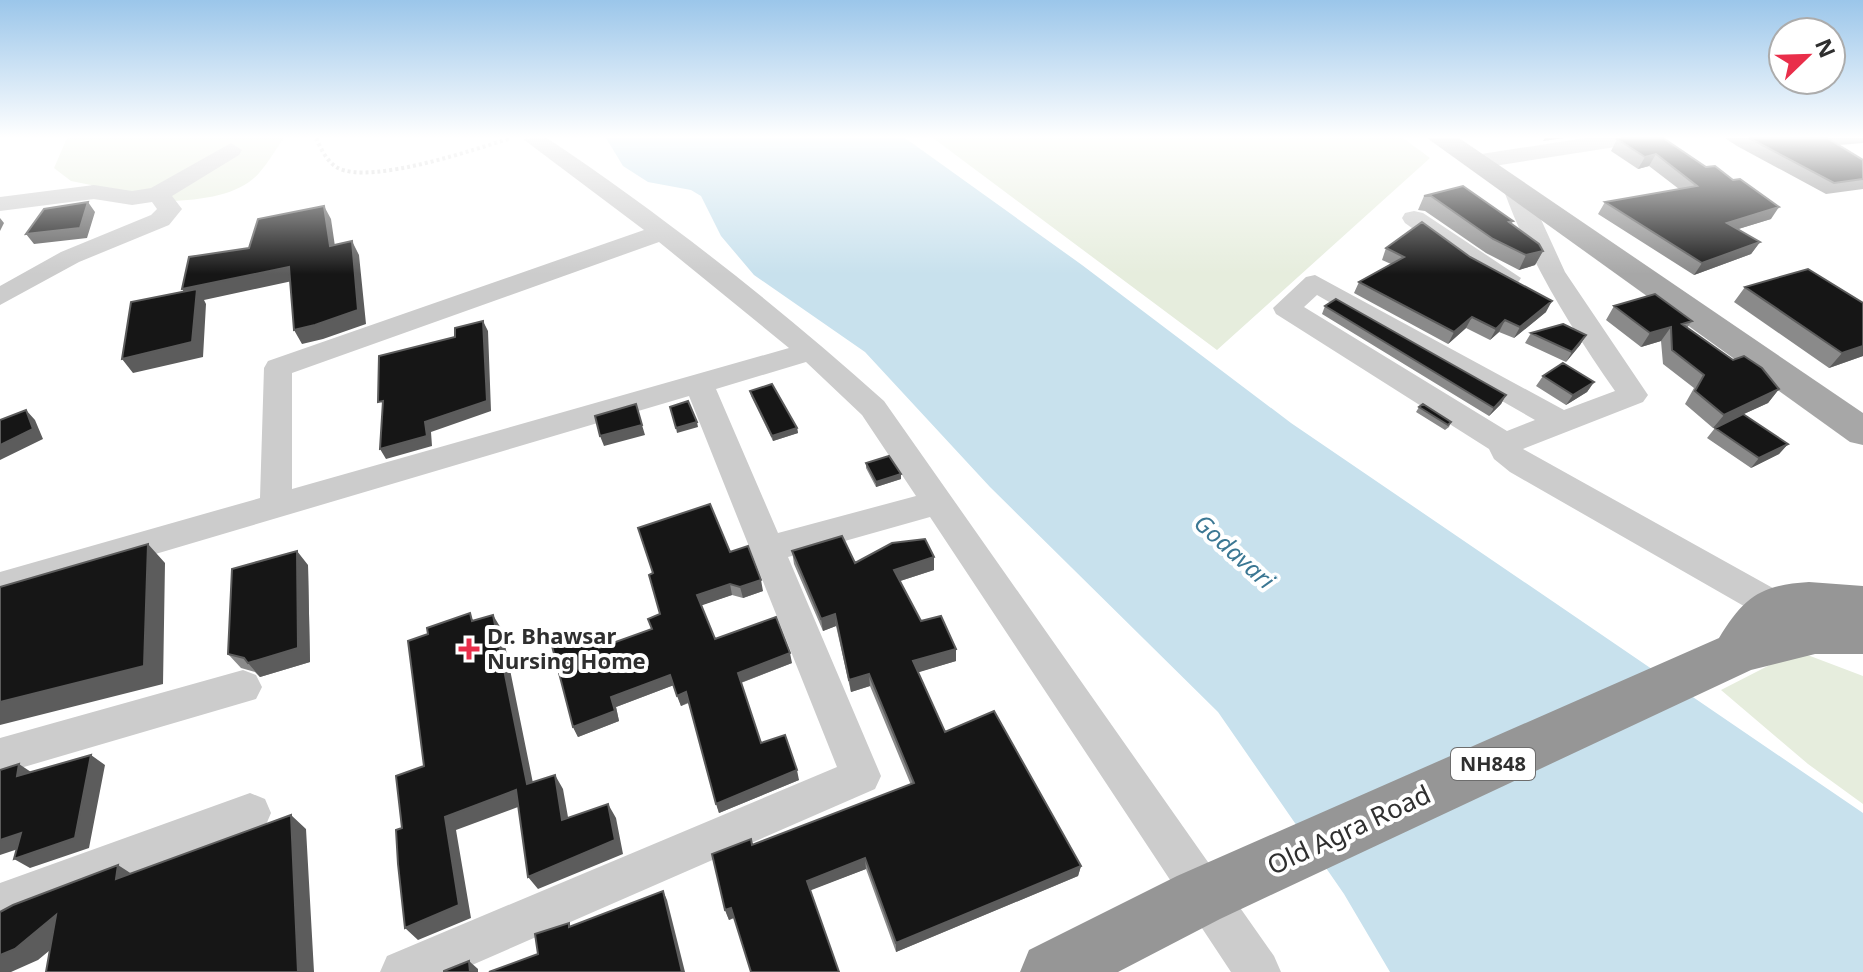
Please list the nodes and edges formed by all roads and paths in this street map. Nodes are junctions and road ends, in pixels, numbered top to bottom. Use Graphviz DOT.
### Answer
graph roads {
  1 [pos="176,183"];
  2 [pos="600,183"];
  3 [pos="1505,183"];
  4 [pos="1516,191"];
  5 [pos="158,194"];
  6 [pos="0,204"];
  7 [pos="1414,218"];
  8 [pos="660,233"];
  9 [pos="0,297"];
  10 [pos="1574,313"];
  11 [pos="811,351"];
  12 [pos="699,384"];
  13 [pos="1560,421"];
  14 [pos="1863,432"];
  15 [pos="1504,444"];
  16 [pos="935,503"];
  17 [pos="276,506"];
  18 [pos="768,549"];
  19 [pos="0,586"];
  20 [pos="1863,606"];
  21 [pos="1776,607"];
  22 [pos="1863,633"];
  23 [pos="1737,653"];
  24 [pos="243,687"];
  25 [pos="0,756"];
  26 [pos="250,813"];
  27 [pos="1226,884"];
  28 [pos="0,905"];
  29 [pos="403,972"];
  30 [pos="1051,972"];
  31 [pos="1258,972"];
  1 -- 5 [label="street"];
  2 -- 8 [label="street"];
  3 -- 4 [label="main road"];
  4 -- 10 [label="street"];
  4 -- 14 [label="main road"];
  5 -- 6 [label="street"];
  5 -- 9 [label="street"];
  7 -- 10 [label="street"];
  8 -- 11 [label="street"];
  8 -- 17 [label="street"];
  10 -- 13 [label="street"];
  11 -- 12 [label="street"];
  11 -- 16 [label="street"];
  12 -- 17 [label="street"];
  12 -- 18 [label="street"];
  13 -- 15 [label="street"];
  13 -- 15 [label="street"];
  15 -- 21 [label="street"];
  16 -- 18 [label="street"];
  16 -- 27 [label="street"];
  17 -- 19 [label="street"];
  18 -- 29 [label="street"];
  20 -- 21 [label="highway"];
  21 -- 23 [label="highway"];
  22 -- 23 [label="highway, Old Agra Road / NH848"];
  23 -- 27 [label="highway, Old Agra Road / NH848"];
  24 -- 25 [label="street"];
  26 -- 28 [label="street"];
  27 -- 30 [label="highway, Old Agra Road / NH848"];
  27 -- 31 [label="street"];
}
